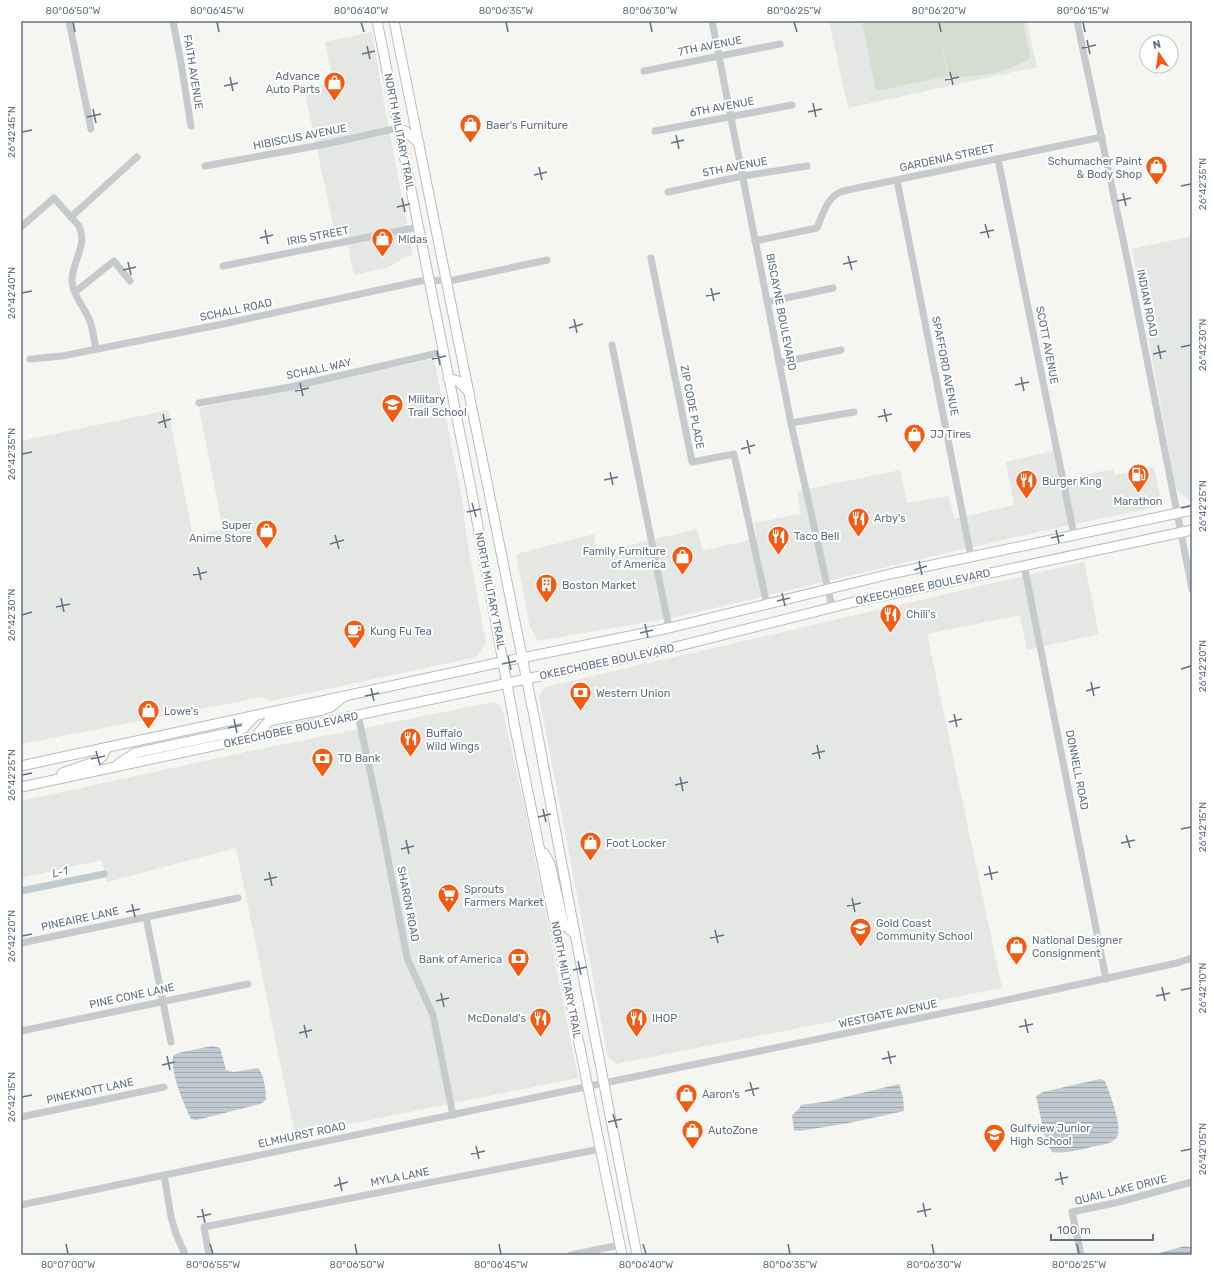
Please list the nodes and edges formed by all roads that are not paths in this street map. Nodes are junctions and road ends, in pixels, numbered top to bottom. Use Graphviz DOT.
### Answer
graph roads {
  1 [pos="69,21"];
  2 [pos="173,21"];
  3 [pos="377,21"];
  4 [pos="394,21"];
  5 [pos="712,21"];
  6 [pos="1077,21"];
  7 [pos="780,44"];
  8 [pos="719,55"];
  9 [pos="644,71"];
  10 [pos="792,105"];
  11 [pos="731,116"];
  12 [pos="191,126"];
  13 [pos="398,128"];
  14 [pos="91,130"];
  15 [pos="655,132"];
  16 [pos="1102,137"];
  17 [pos="419,143"];
  18 [pos="137,157"];
  19 [pos="998,158"];
  20 [pos="205,166"];
  21 [pos="807,166"];
  22 [pos="743,176"];
  23 [pos="897,180"];
  24 [pos="668,192"];
  25 [pos="71,217"];
  26 [pos="21,227"];
  27 [pos="418,227"];
  28 [pos="755,241"];
  29 [pos="651,258"];
  30 [pos="547,260"];
  31 [pos="223,266"];
  32 [pos="446,280"];
  33 [pos="130,281"];
  34 [pos="429,281"];
  35 [pos="833,288"];
  36 [pos="75,292"];
  37 [pos="767,302"];
  38 [pos="612,345"];
  39 [pos="96,349"];
  40 [pos="841,350"];
  41 [pos="443,352"];
  42 [pos="30,359"];
  43 [pos="779,362"];
  44 [pos="448,378"];
  45 [pos="469,392"];
  46 [pos="199,402"];
  47 [pos="854,412"];
  48 [pos="792,423"];
  49 [pos="1192,510"];
  50 [pos="1177,513"];
  51 [pos="1192,530"];
  52 [pos="1181,532"];
  53 [pos="1074,535"];
  54 [pos="971,557"];
  55 [pos="1024,565"];
  56 [pos="828,589"];
  57 [pos="1192,590"];
  58 [pos="767,605"];
  59 [pos="832,607"];
  60 [pos="669,628"];
  61 [pos="523,658"];
  62 [pos="503,662"];
  63 [pos="527,680"];
  64 [pos="507,684"];
  65 [pos="344,696"];
  66 [pos="256,714"];
  67 [pos="358,715"];
  68 [pos="255,737"];
  69 [pos="108,747"];
  70 [pos="21,766"];
  71 [pos="113,767"];
  72 [pos="21,787"];
  73 [pos="540,847"];
  74 [pos="238,898"];
  75 [pos="146,917"];
  76 [pos="575,934"];
  77 [pos="21,943"];
  78 [pos="1192,958"];
  79 [pos="1106,979"];
  80 [pos="248,984"];
  81 [pos="162,1001"];
  82 [pos="21,1031"];
  83 [pos="171,1042"];
  84 [pos="604,1083"];
  85 [pos="588,1086"];
  86 [pos="164,1087"];
  87 [pos="453,1115"];
  88 [pos="21,1117"];
  89 [pos="600,1149"];
  90 [pos="164,1175"];
  91 [pos="1192,1182"];
  92 [pos="21,1205"];
  93 [pos="620,1245"];
  94 [pos="184,1255"];
  95 [pos="209,1255"];
  96 [pos="571,1255"];
  97 [pos="622,1255"];
  98 [pos="638,1255"];
  99 [pos="1081,1255"];
  1 -- 14 [label="street"];
  2 -- 12 [label="street, FAITH AVENUE"];
  3 -- 13 [label="main road, NORTH MILITARY TRAIL"];
  4 -- 17 [label="main road, NORTH MILITARY TRAIL"];
  5 -- 8 [label="street, BISCAYNE BOULEVARD"];
  6 -- 16 [label="street, INDIAN ROAD"];
  7 -- 8 [label="street, 7TH AVENUE"];
  8 -- 9 [label="street, 7TH AVENUE"];
  8 -- 11 [label="street, BISCAYNE BOULEVARD"];
  10 -- 11 [label="street, 6TH AVENUE"];
  11 -- 15 [label="street, 6TH AVENUE"];
  11 -- 22 [label="street, BISCAYNE BOULEVARD"];
  13 -- 17 [label="main road"];
  13 -- 20 [label="street, HIBISCUS AVENUE"];
  13 -- 27 [label="main road, NORTH MILITARY TRAIL"];
  16 -- 19 [label="street, GARDENIA STREET"];
  16 -- 50 [label="street, INDIAN ROAD"];
  17 -- 32 [label="main road, NORTH MILITARY TRAIL"];
  18 -- 25 [label="street"];
  19 -- 23 [label="street, GARDENIA STREET"];
  19 -- 53 [label="street, SCOTT AVENUE"];
  21 -- 22 [label="street, 5TH AVENUE"];
  22 -- 24 [label="street, 5TH AVENUE"];
  22 -- 28 [label="street, BISCAYNE BOULEVARD"];
  23 -- 28 [label="street, GARDENIA STREET"];
  23 -- 54 [label="street, SPAFFORD AVENUE"];
  25 -- 26 [label="street"];
  25 -- 36 [label="street"];
  27 -- 31 [label="street, IRIS STREET"];
  27 -- 34 [label="main road, NORTH MILITARY TRAIL"];
  28 -- 37 [label="street, BISCAYNE BOULEVARD"];
  29 -- 58 [label="street, ZIP CODE PLACE"];
  30 -- 32 [label="street, SCHALL ROAD"];
  32 -- 34 [label="street, SCHALL ROAD"];
  32 -- 45 [label="main road, NORTH MILITARY TRAIL"];
  33 -- 36 [label="street"];
  34 -- 39 [label="street, SCHALL ROAD"];
  34 -- 41 [label="main road, NORTH MILITARY TRAIL"];
  35 -- 37 [label="street"];
  36 -- 39 [label="street"];
  37 -- 43 [label="street, BISCAYNE BOULEVARD"];
  38 -- 60 [label="street"];
  39 -- 42 [label="street, SCHALL ROAD"];
  40 -- 43 [label="street"];
  41 -- 44 [label="main road, NORTH MILITARY TRAIL"];
  41 -- 46 [label="street, SCHALL WAY"];
  43 -- 48 [label="street, BISCAYNE BOULEVARD"];
  44 -- 45 [label="main road"];
  44 -- 62 [label="main road, NORTH MILITARY TRAIL"];
  45 -- 61 [label="main road, NORTH MILITARY TRAIL"];
  47 -- 48 [label="street"];
  48 -- 56 [label="street, BISCAYNE BOULEVARD"];
  49 -- 50 [label="main road, OKEECHOBEE BOULEVARD"];
  50 -- 52 [label="street, INDIAN ROAD"];
  50 -- 53 [label="main road, OKEECHOBEE BOULEVARD"];
  51 -- 52 [label="main road, OKEECHOBEE BOULEVARD"];
  52 -- 55 [label="main road, OKEECHOBEE BOULEVARD"];
  52 -- 57 [label="street, INDIAN ROAD"];
  53 -- 54 [label="main road, OKEECHOBEE BOULEVARD"];
  54 -- 56 [label="main road, OKEECHOBEE BOULEVARD"];
  55 -- 59 [label="main road, OKEECHOBEE BOULEVARD"];
  55 -- 79 [label="street, DONNELL ROAD"];
  56 -- 58 [label="main road, OKEECHOBEE BOULEVARD"];
  56 -- 59 [label="street, BISCAYNE BOULEVARD"];
  58 -- 60 [label="main road, OKEECHOBEE BOULEVARD"];
  59 -- 63 [label="main road, OKEECHOBEE BOULEVARD"];
  60 -- 61 [label="main road, OKEECHOBEE BOULEVARD"];
  61 -- 62 [label="main road, OKEECHOBEE BOULEVARD"];
  61 -- 63 [label="main road, NORTH MILITARY TRAIL"];
  62 -- 64 [label="main road, NORTH MILITARY TRAIL"];
  62 -- 65 [label="main road, OKEECHOBEE BOULEVARD"];
  63 -- 64 [label="main road, OKEECHOBEE BOULEVARD"];
  63 -- 76 [label="main road, NORTH MILITARY TRAIL"];
  64 -- 67 [label="main road, OKEECHOBEE BOULEVARD"];
  64 -- 73 [label="main road, NORTH MILITARY TRAIL"];
  65 -- 66 [label="main road, OKEECHOBEE BOULEVARD"];
  65 -- 68 [label="main road"];
  66 -- 69 [label="main road, OKEECHOBEE BOULEVARD"];
  66 -- 71 [label="main road"];
  67 -- 68 [label="main road, OKEECHOBEE BOULEVARD"];
  67 -- 87 [label="street, SHARON ROAD"];
  68 -- 71 [label="main road, OKEECHOBEE BOULEVARD"];
  69 -- 70 [label="main road, OKEECHOBEE BOULEVARD"];
  69 -- 72 [label="main road"];
  71 -- 72 [label="main road, OKEECHOBEE BOULEVARD"];
  73 -- 76 [label="main road"];
  73 -- 85 [label="main road, NORTH MILITARY TRAIL"];
  74 -- 75 [label="street, PINEAIRE LANE"];
  75 -- 77 [label="street, PINEAIRE LANE"];
  75 -- 81 [label="street"];
  76 -- 84 [label="main road, NORTH MILITARY TRAIL"];
  78 -- 79 [label="street, WESTGATE AVENUE"];
  79 -- 84 [label="street, WESTGATE AVENUE"];
  80 -- 81 [label="street, PINE CONE LANE"];
  81 -- 82 [label="street, PINE CONE LANE"];
  81 -- 83 [label="street"];
  84 -- 85 [label="street, WESTGATE AVENUE"];
  84 -- 98 [label="main road, NORTH MILITARY TRAIL"];
  85 -- 87 [label="street, ELMHURST ROAD"];
  85 -- 89 [label="main road, NORTH MILITARY TRAIL"];
  86 -- 88 [label="street, PINEKNOTT LANE"];
  87 -- 90 [label="street, ELMHURST ROAD"];
  89 -- 93 [label="main road, NORTH MILITARY TRAIL"];
  89 -- 95 [label="street, MYLA LANE"];
  90 -- 92 [label="street, ELMHURST ROAD"];
  90 -- 94 [label="street"];
  91 -- 99 [label="street, QUAIL LAKE DRIVE"];
  93 -- 96 [label="street"];
  93 -- 97 [label="main road, NORTH MILITARY TRAIL"];
}
